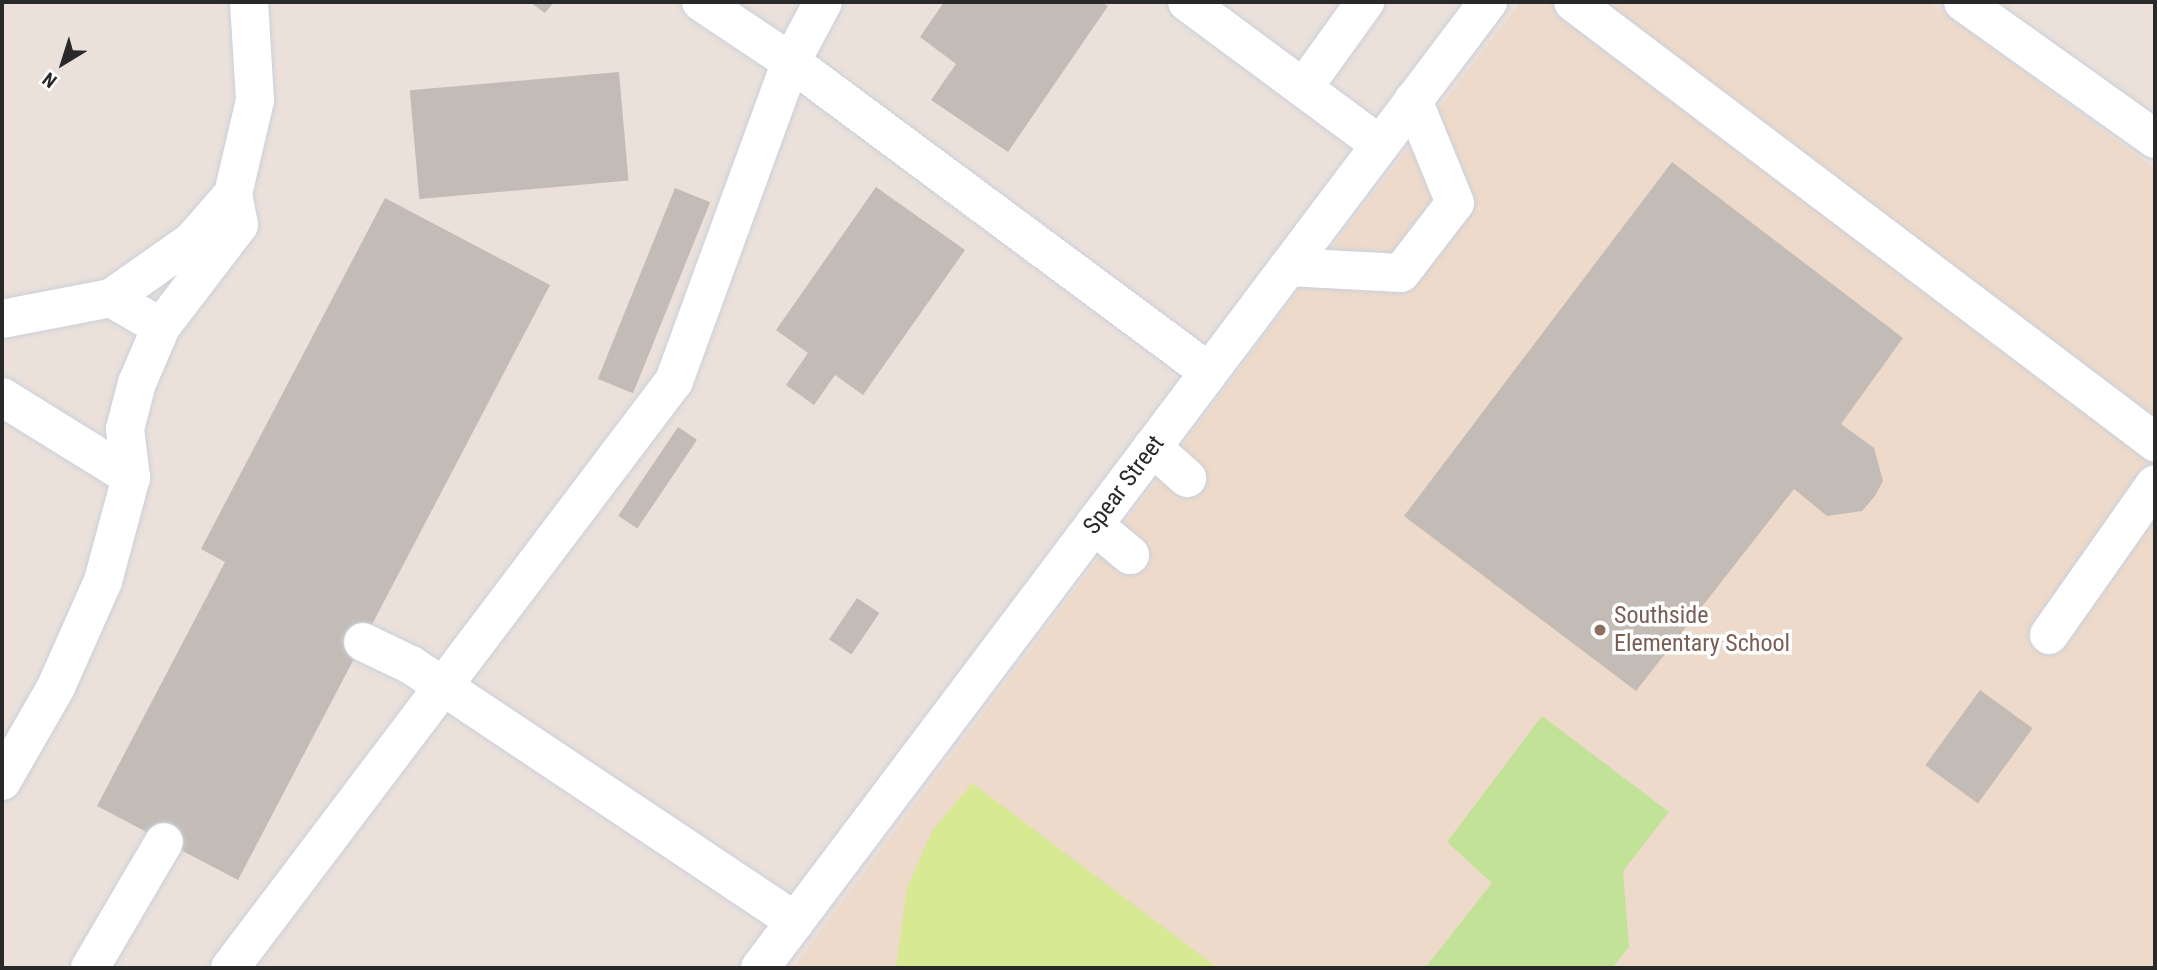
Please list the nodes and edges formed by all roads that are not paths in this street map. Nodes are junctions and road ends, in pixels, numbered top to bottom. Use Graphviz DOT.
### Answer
graph roads {
  1 [pos="249,2"];
  2 [pos="701,2"];
  3 [pos="823,2"];
  4 [pos="1187,2"];
  5 [pos="1366,2"];
  6 [pos="1488,2"];
  7 [pos="1573,2"];
  8 [pos="1963,2"];
  9 [pos="792,62"];
  10 [pos="1304,87"];
  11 [pos="1413,100"];
  12 [pos="2155,139"];
  13 [pos="1380,145"];
  14 [pos="233,194"];
  15 [pos="1288,267"];
  16 [pos="111,298"];
  17 [pos="2,319"];
  18 [pos="161,327"];
  19 [pos="1209,372"];
  20 [pos="2,397"];
  21 [pos="2155,442"];
  22 [pos="1152,447"];
  23 [pos="131,477"];
  24 [pos="1187,478"];
  25 [pos="2155,484"];
  26 [pos="1094,525"];
  27 [pos="1130,555"];
  28 [pos="2049,635"];
  29 [pos="363,642"];
  30 [pos="441,690"];
  31 [pos="2,781"];
  32 [pos="164,842"];
  33 [pos="796,921"];
  34 [pos="90,968"];
  35 [pos="230,968"];
  36 [pos="760,968"];
  1 -- 14 [label="street"];
  2 -- 9 [label="street"];
  3 -- 9 [label="street"];
  4 -- 10 [label="street"];
  5 -- 10 [label="street"];
  6 -- 11 [label="street, Spear Street"];
  7 -- 21 [label="street"];
  8 -- 12 [label="street"];
  9 -- 19 [label="street"];
  9 -- 30 [label="street"];
  10 -- 13 [label="street"];
  11 -- 13 [label="street, Spear Street"];
  11 -- 15 [label="street"];
  13 -- 15 [label="street, Spear Street"];
  14 -- 16 [label="street"];
  14 -- 18 [label="street"];
  15 -- 19 [label="street, Spear Street"];
  16 -- 17 [label="street"];
  16 -- 18 [label="street"];
  18 -- 23 [label="street"];
  19 -- 22 [label="street, Spear Street"];
  20 -- 23 [label="street"];
  22 -- 24 [label="street"];
  22 -- 26 [label="street, Spear Street"];
  23 -- 31 [label="street"];
  25 -- 28 [label="street"];
  26 -- 27 [label="street"];
  26 -- 33 [label="street, Spear Street"];
  29 -- 30 [label="street"];
  30 -- 33 [label="street"];
  30 -- 35 [label="street"];
  32 -- 34 [label="street"];
  33 -- 36 [label="street, Spear Street"];
}
